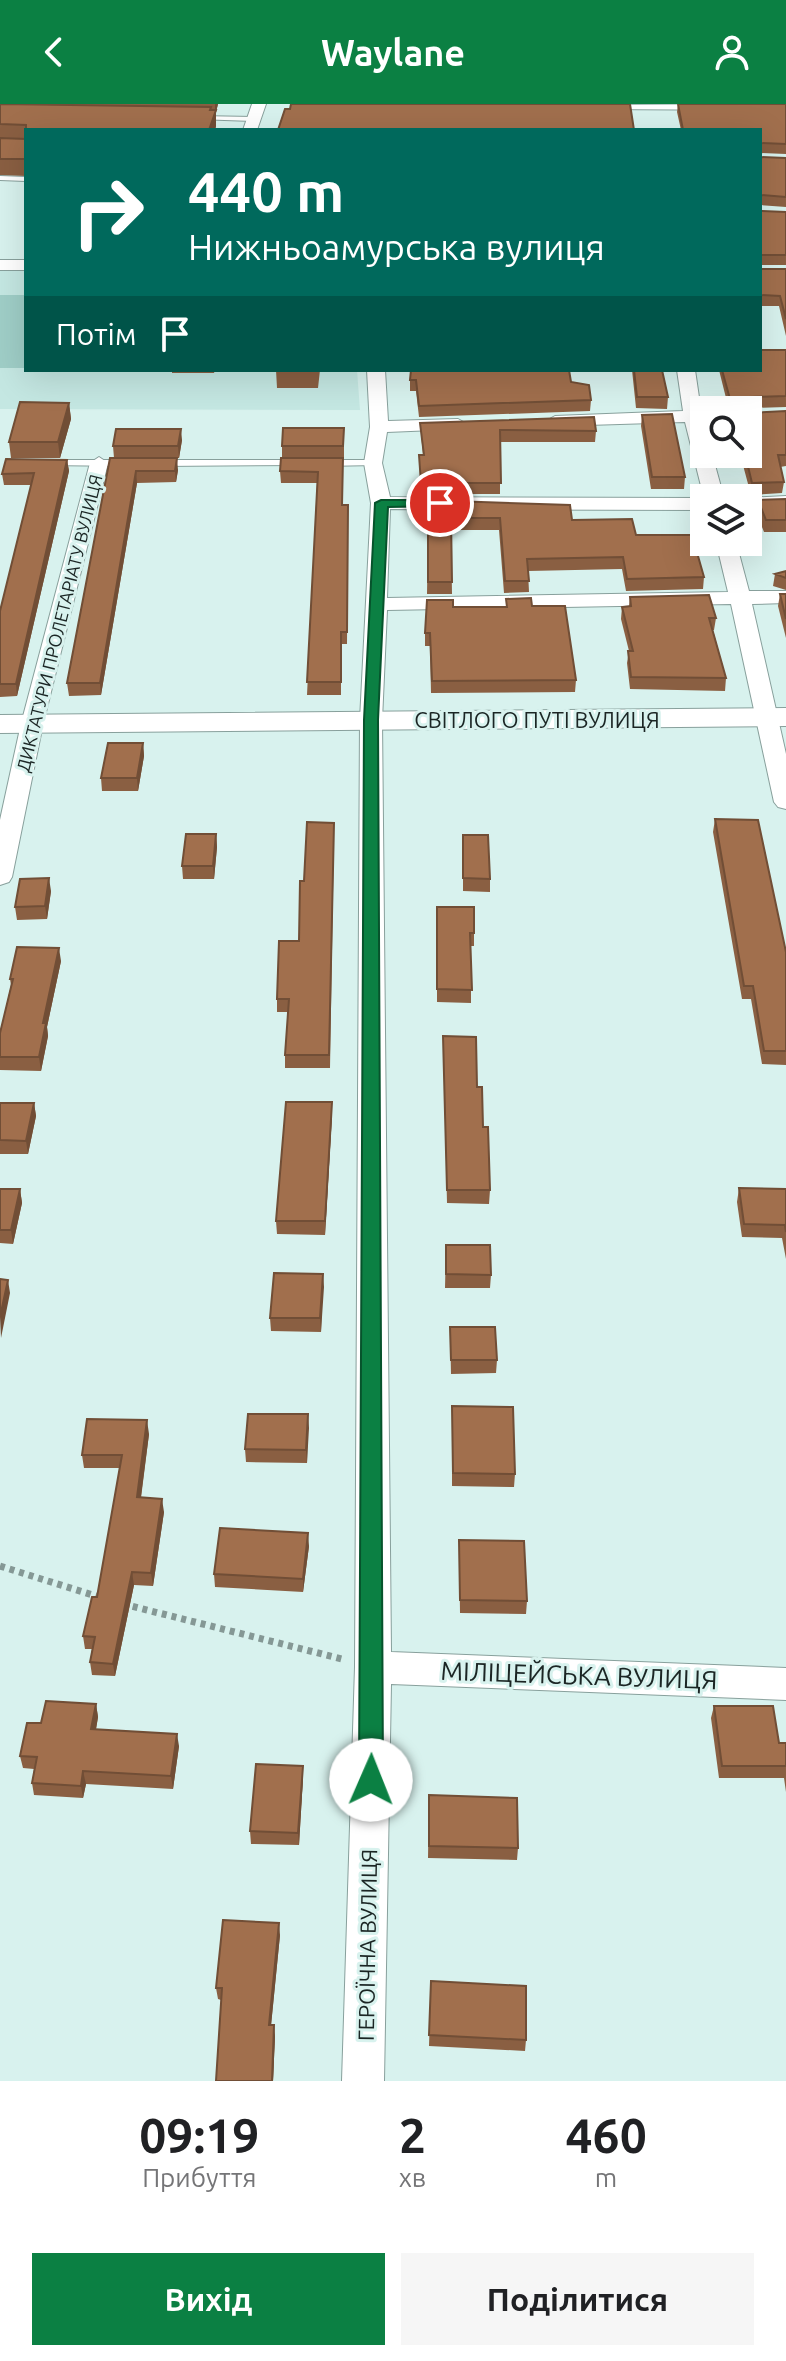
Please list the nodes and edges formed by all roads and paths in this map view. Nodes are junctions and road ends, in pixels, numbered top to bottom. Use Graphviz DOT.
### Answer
graph roads {
  1 [pos="259,104"];
  2 [pos="579,105"];
  3 [pos="786,106"];
  4 [pos="654,109"];
  5 [pos="194,118"];
  6 [pos="252,124"];
  7 [pos="0,178"];
  8 [pos="24,179"];
  9 [pos="0,265"];
  10 [pos="24,265"];
  11 [pos="376,372"];
  12 [pos="687,372"];
  13 [pos="693,396"];
  14 [pos="690,416"];
  15 [pos="536,422"];
  16 [pos="473,424"];
  17 [pos="379,427"];
  18 [pos="42,463"];
  19 [pos="99,463"];
  20 [pos="373,463"];
  21 [pos="786,502"];
  22 [pos="381,503"];
  23 [pos="762,503"];
  24 [pos="690,504"];
  25 [pos="730,556"];
  26 [pos="786,597"];
  27 [pos="741,598"];
  28 [pos="379,604"];
  29 [pos="775,717"];
  30 [pos="371,720"];
  31 [pos="0,724"];
  32 [pos="32,724"];
  33 [pos="786,802"];
  34 [pos="0,877"];
  35 [pos="0,1566"];
  36 [pos="104,1599"];
  37 [pos="119,1603"];
  38 [pos="373,1667"];
  39 [pos="786,1684"];
  40 [pos="363,2081"];
  1 -- 6 [label="street"];
  2 -- 4 [label="street"];
  3 -- 4 [label="street"];
  5 -- 6 [label="lane"];
  7 -- 8 [label="lane"];
  9 -- 10 [label="street"];
  11 -- 17 [label="street, ГЕРОЇЧНА ВУЛИЦЯ"];
  12 -- 13 [label="street"];
  14 -- 15 [label="street"];
  16 -- 17 [label="street"];
  17 -- 20 [label="street, ГЕРОЇЧНА ВУЛИЦЯ"];
  18 -- 19 [label="lane"];
  19 -- 20 [label="lane"];
  19 -- 32 [label="street, ДИКТАТУРИ ПРОЛЕТАРІАТУ ВУЛИЦЯ"];
  20 -- 22 [label="street, ГЕРОЇЧНА ВУЛИЦЯ"];
  21 -- 23 [label="street"];
  22 -- 24 [label="street"];
  22 -- 28 [label="street, ГЕРОЇЧНА ВУЛИЦЯ"];
  25 -- 27 [label="street"];
  26 -- 27 [label="street"];
  27 -- 28 [label="street"];
  27 -- 29 [label="street"];
  28 -- 30 [label="street, ГЕРОЇЧНА ВУЛИЦЯ"];
  29 -- 30 [label="main road, СВІТЛОГО ПУТІ ВУЛИЦЯ"];
  29 -- 33 [label="street"];
  30 -- 32 [label="main road, СВІТЛОГО ПУТІ ВУЛИЦЯ"];
  30 -- 38 [label="street, ГЕРОЇЧНА ВУЛИЦЯ"];
  31 -- 32 [label="main road, СВІТЛОГО ПУТІ ВУЛИЦЯ"];
  32 -- 34 [label="street, ДИКТАТУРИ ПРОЛЕТАРІАТУ ВУЛИЦЯ"];
  35 -- 36 [label="path"];
  37 -- 38 [label="path"];
  38 -- 39 [label="street, МІЛІЦЕЙСЬКА ВУЛИЦЯ"];
  38 -- 40 [label="street, ГЕРОЇЧНА ВУЛИЦЯ"];
}
